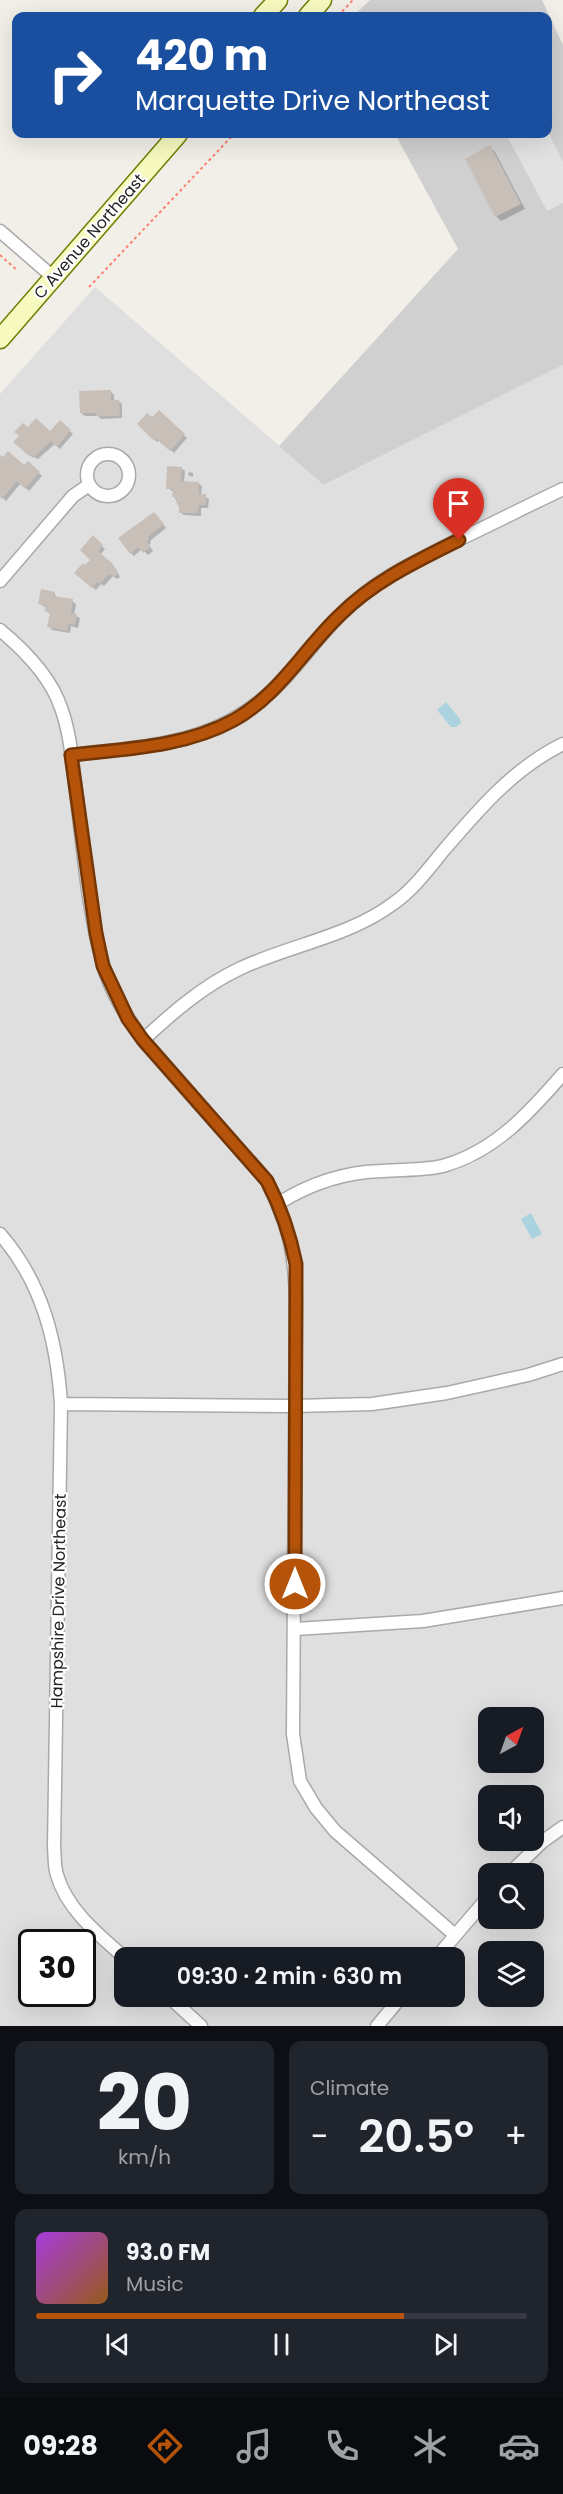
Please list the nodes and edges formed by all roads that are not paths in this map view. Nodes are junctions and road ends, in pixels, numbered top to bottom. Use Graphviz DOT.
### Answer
graph roads {
  1 [pos="278,0"];
  2 [pos="322,0"];
  3 [pos="267,12"];
  4 [pos="312,12"];
  5 [pos="174,138"];
  6 [pos="0,231"];
  7 [pos="52,277"];
  8 [pos="0,339"];
  9 [pos="89,485"];
  10 [pos="563,489"];
  11 [pos="0,581"];
  12 [pos="0,630"];
  13 [pos="563,744"];
  14 [pos="71,755"];
  15 [pos="143,1040"];
  16 [pos="563,1074"];
  17 [pos="279,1203"];
  18 [pos="0,1234"];
  19 [pos="563,1364"];
  20 [pos="61,1404"];
  21 [pos="294,1406"];
  22 [pos="563,1598"];
  23 [pos="295,1629"];
  24 [pos="563,1827"];
  25 [pos="520,1863"];
  26 [pos="478,1909"];
  27 [pos="455,1935"];
  28 [pos="445,1947"];
  29 [pos="114,1948"];
  30 [pos="180,2007"];
  31 [pos="392,2007"];
  32 [pos="201,2026"];
  33 [pos="376,2026"];
  1 -- 3 [label="street"];
  2 -- 4 [label="street"];
  5 -- 7 [label="street, C Avenue Northeast"];
  6 -- 7 [label="street"];
  7 -- 8 [label="street, C Avenue Northeast"];
  9 -- 11 [label="street"];
  10 -- 14 [label="street"];
  12 -- 14 [label="street"];
  13 -- 15 [label="street"];
  14 -- 15 [label="street"];
  15 -- 17 [label="street"];
  16 -- 17 [label="street"];
  17 -- 21 [label="street"];
  18 -- 20 [label="street, Hampshire Drive Northeast"];
  19 -- 21 [label="street"];
  20 -- 21 [label="street"];
  20 -- 29 [label="street, Hampshire Drive Northeast"];
  21 -- 23 [label="street"];
  22 -- 23 [label="street"];
  23 -- 27 [label="street"];
  24 -- 25 [label="street"];
  26 -- 27 [label="street"];
  27 -- 28 [label="street"];
  30 -- 32 [label="street"];
  31 -- 33 [label="street"];
}
